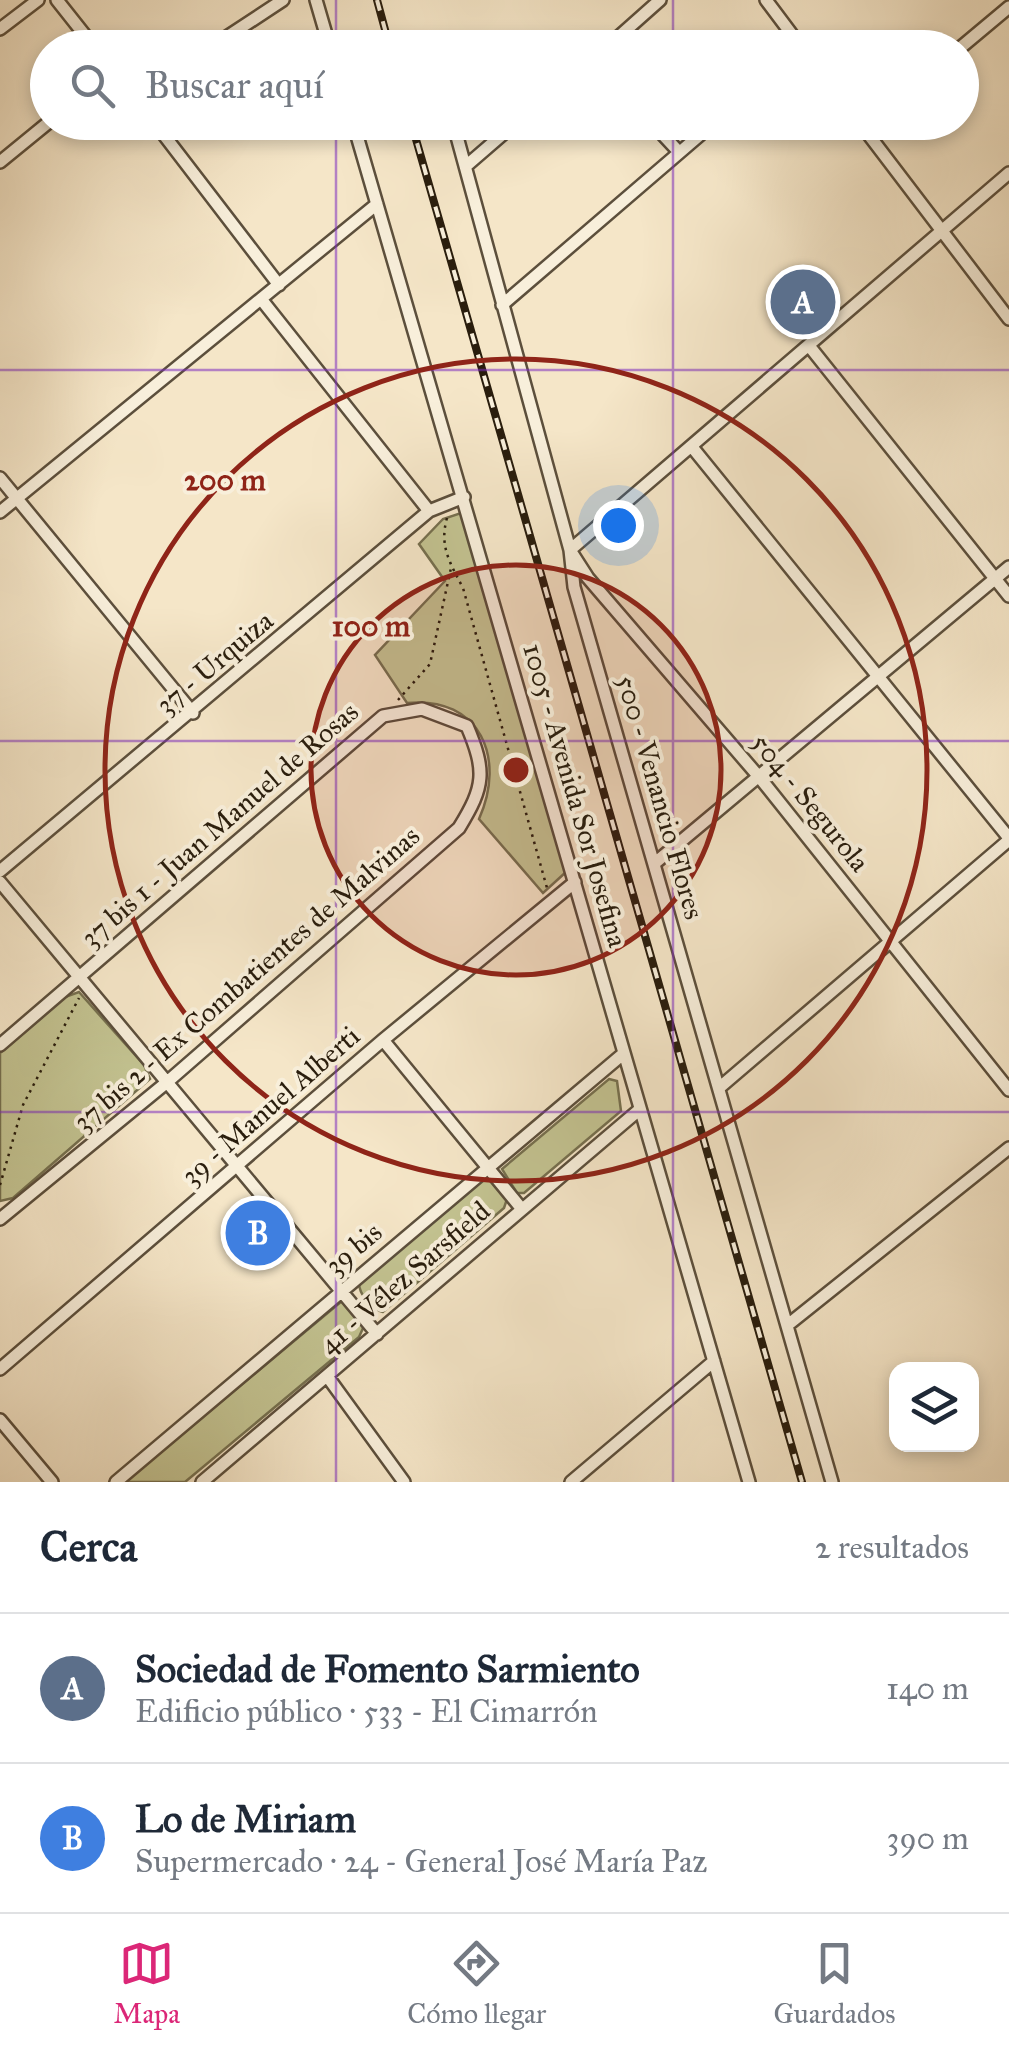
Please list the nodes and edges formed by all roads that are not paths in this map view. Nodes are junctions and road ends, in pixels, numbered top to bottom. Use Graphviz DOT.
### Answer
graph roads {
  1 [pos="38,0"];
  2 [pos="57,0"];
  3 [pos="283,0"];
  4 [pos="316,0"];
  5 [pos="660,0"];
  6 [pos="766,0"];
  7 [pos="1009,7"];
  8 [pos="0,30"];
  9 [pos="81,30"];
  10 [pos="237,30"];
  11 [pos="325,30"];
  12 [pos="626,30"];
  13 [pos="788,30"];
  14 [pos="979,32"];
  15 [pos="30,138"];
  16 [pos="168,140"];
  17 [pos="358,140"];
  18 [pos="458,140"];
  19 [pos="497,140"];
  20 [pos="668,140"];
  21 [pos="693,140"];
  22 [pos="875,140"];
  23 [pos="679,152"];
  24 [pos="0,162"];
  25 [pos="466,166"];
  26 [pos="1009,173"];
  27 [pos="377,204"];
  28 [pos="944,231"];
  29 [pos="279,285"];
  30 [pos="261,299"];
  31 [pos="502,306"];
  32 [pos="1009,320"];
  33 [pos="810,347"];
  34 [pos="692,447"];
  35 [pos="0,478"];
  36 [pos="16,498"];
  37 [pos="458,499"];
  38 [pos="430,511"];
  39 [pos="0,512"];
  40 [pos="570,550"];
  41 [pos="1009,567"];
  42 [pos="995,579"];
  43 [pos="1009,596"];
  44 [pos="879,678"];
  45 [pos="193,713"];
  46 [pos="477,750"];
  47 [pos="760,778"];
  48 [pos="1009,839"];
  49 [pos="655,863"];
  50 [pos="0,872"];
  51 [pos="0,882"];
  52 [pos="575,882"];
  53 [pos="892,942"];
  54 [pos="82,982"];
  55 [pos="383,1040"];
  56 [pos="0,1045"];
  57 [pos="624,1054"];
  58 [pos="166,1082"];
  59 [pos="719,1088"];
  60 [pos="1009,1090"];
  61 [pos="640,1110"];
  62 [pos="1009,1148"];
  63 [pos="239,1166"];
  64 [pos="489,1166"];
  65 [pos="521,1208"];
  66 [pos="0,1219"];
  67 [pos="343,1290"];
  68 [pos="790,1324"];
  69 [pos="378,1334"];
  70 [pos="714,1361"];
  71 [pos="0,1369"];
  72 [pos="328,1376"];
  73 [pos="0,1420"];
  74 [pos="52,1482"];
  75 [pos="116,1482"];
  76 [pos="202,1482"];
  77 [pos="404,1482"];
  78 [pos="571,1482"];
  79 [pos="749,1482"];
  80 [pos="832,1482"];
  1 -- 8 [label="street"];
  2 -- 9 [label="street"];
  3 -- 10 [label="street"];
  4 -- 11 [label="street"];
  5 -- 12 [label="street"];
  6 -- 13 [label="street"];
  7 -- 14 [label="street"];
  15 -- 24 [label="street"];
  16 -- 29 [label="street"];
  17 -- 27 [label="street, 1005 - Avenida Sor Josefina"];
  18 -- 25 [label="street, 500 - Venancio Flores"];
  19 -- 25 [label="street"];
  20 -- 23 [label="street"];
  21 -- 23 [label="street"];
  22 -- 28 [label="street"];
  23 -- 31 [label="street"];
  25 -- 31 [label="street, 500 - Venancio Flores"];
  26 -- 28 [label="street"];
  27 -- 29 [label="street"];
  27 -- 37 [label="street, 1005 - Avenida Sor Josefina"];
  28 -- 32 [label="street"];
  28 -- 33 [label="street"];
  29 -- 30 [label="street"];
  30 -- 36 [label="street"];
  30 -- 38 [label="street"];
  31 -- 40 [label="street, 500 - Venancio Flores"];
  33 -- 34 [label="street"];
  33 -- 42 [label="street"];
  34 -- 40 [label="street"];
  34 -- 44 [label="street"];
  35 -- 36 [label="street"];
  36 -- 39 [label="street"];
  36 -- 45 [label="street"];
  37 -- 38 [label="street, 37 - Urquiza"];
  37 -- 52 [label="street, 1005 - Avenida Sor Josefina"];
  38 -- 45 [label="street, 37 - Urquiza"];
  40 -- 47 [label="street, 504 - Segurola"];
  40 -- 49 [label="street, 500 - Venancio Flores"];
  41 -- 42 [label="street"];
  42 -- 43 [label="street"];
  42 -- 44 [label="street"];
  44 -- 47 [label="street"];
  44 -- 48 [label="street"];
  45 -- 50 [label="street, 37 - Urquiza"];
  46 -- 54 [label="street, 37 bis 1 - Juan Manuel de Rosas"];
  46 -- 58 [label="street, 37 bis 2 - Ex Combatientes de Malvinas"];
  47 -- 49 [label="street"];
  47 -- 53 [label="street, 504 - Segurola"];
  48 -- 53 [label="street"];
  49 -- 59 [label="street, 500 - Venancio Flores"];
  51 -- 54 [label="street"];
  52 -- 55 [label="street, 39 - Manuel Alberti"];
  52 -- 57 [label="street, 1005 - Avenida Sor Josefina"];
  53 -- 59 [label="street"];
  53 -- 60 [label="street, 504 - Segurola"];
  54 -- 56 [label="street, 37 bis 1 - Juan Manuel de Rosas"];
  54 -- 58 [label="street"];
  55 -- 63 [label="street, 39 - Manuel Alberti"];
  55 -- 64 [label="street"];
  57 -- 61 [label="street, 1005 - Avenida Sor Josefina"];
  57 -- 64 [label="street, 39 bis"];
  58 -- 63 [label="street"];
  58 -- 66 [label="street, 37 bis 2 - Ex Combatientes de Malvinas"];
  59 -- 68 [label="street, 500 - Venancio Flores"];
  61 -- 65 [label="street, 41 - Vélez Sarsfield"];
  61 -- 70 [label="street, 1005 - Avenida Sor Josefina"];
  62 -- 68 [label="street"];
  63 -- 67 [label="street"];
  63 -- 71 [label="street, 39 - Manuel Alberti"];
  64 -- 65 [label="street"];
  64 -- 67 [label="street, 39 bis"];
  65 -- 69 [label="street, 41 - Vélez Sarsfield"];
  67 -- 69 [label="street"];
  67 -- 75 [label="street, 39 bis"];
  68 -- 80 [label="street, 500 - Venancio Flores"];
  69 -- 72 [label="street, 41 - Vélez Sarsfield"];
  70 -- 78 [label="street"];
  70 -- 79 [label="street, 1005 - Avenida Sor Josefina"];
  72 -- 76 [label="street, 41 - Vélez Sarsfield"];
  72 -- 77 [label="street"];
  73 -- 74 [label="street"];
}
